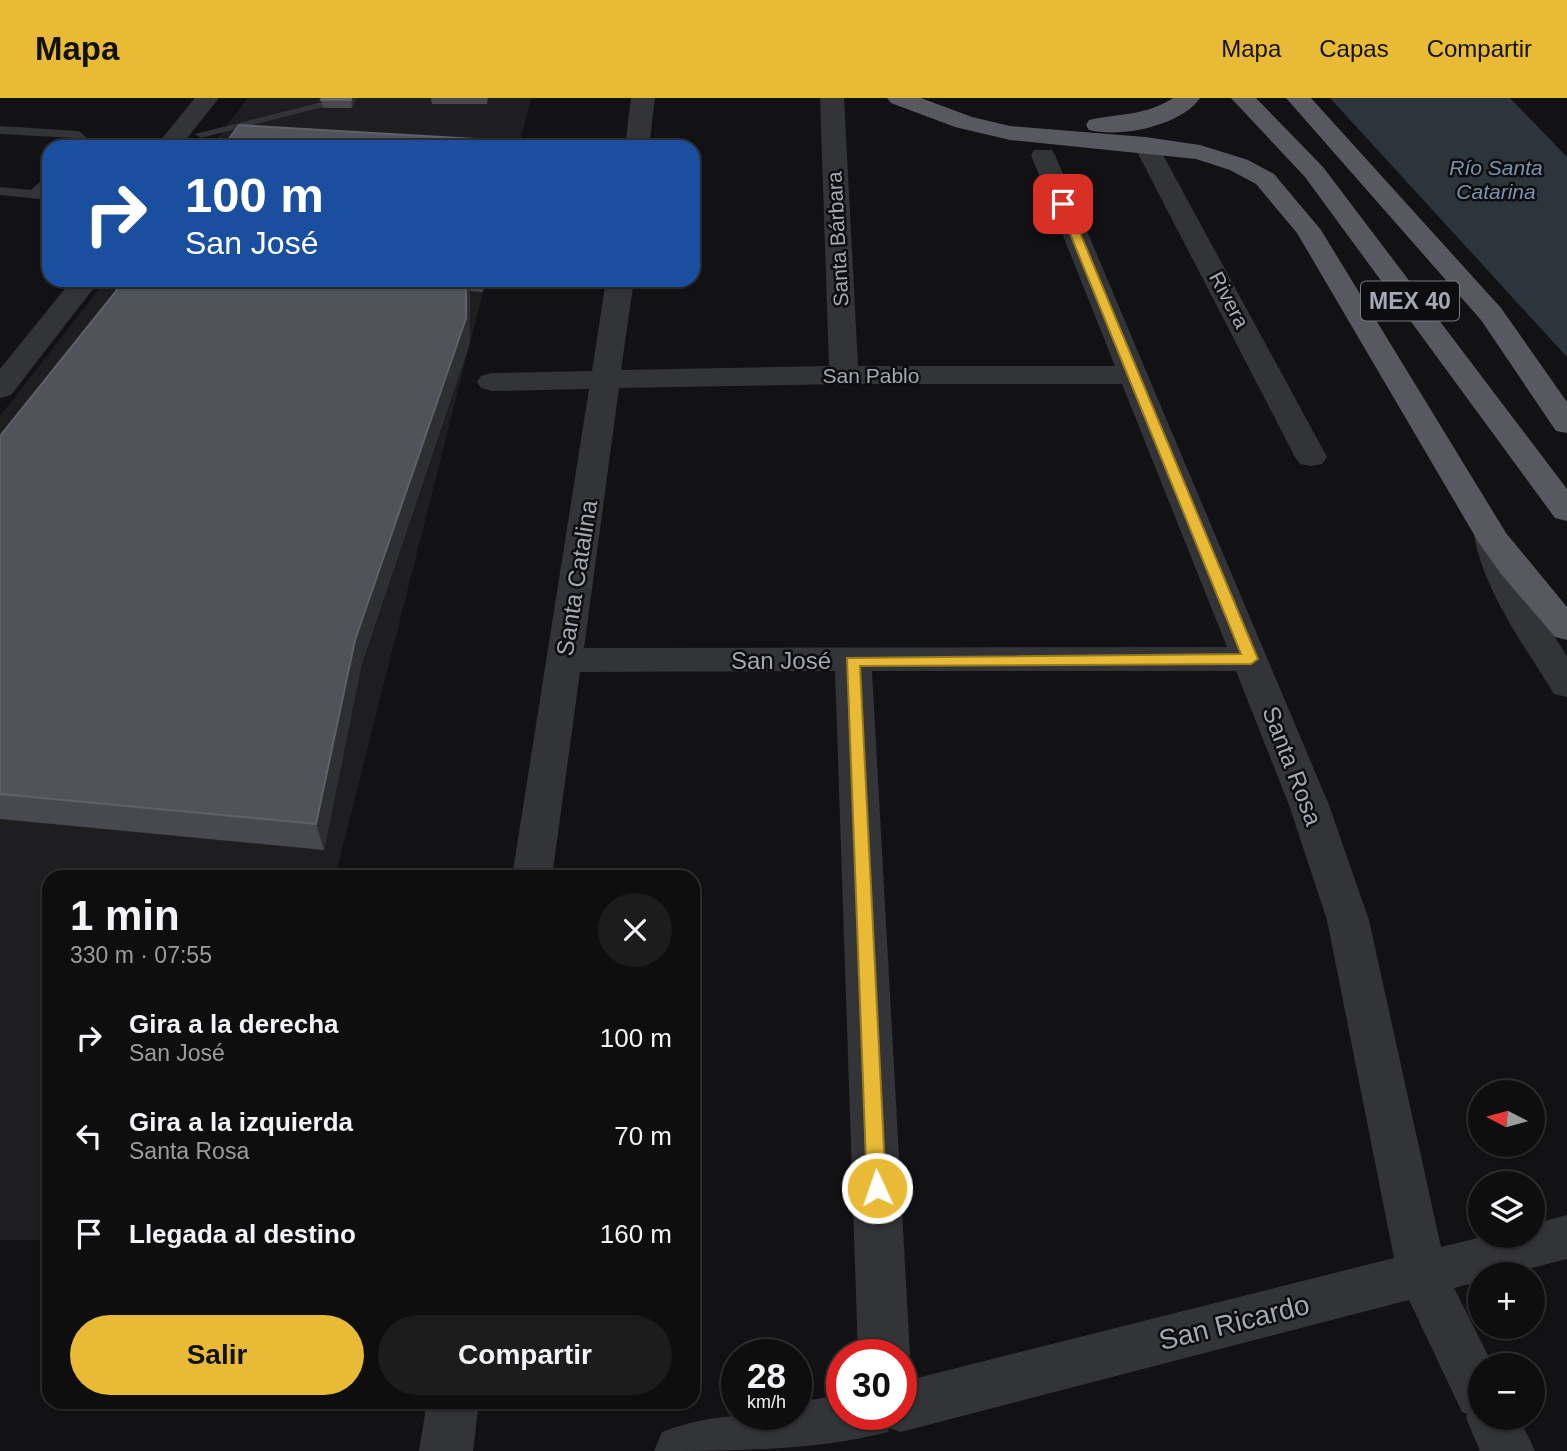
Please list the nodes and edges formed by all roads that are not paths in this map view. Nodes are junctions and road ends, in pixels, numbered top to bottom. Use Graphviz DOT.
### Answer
graph roads {
  1 [pos="207,98"];
  2 [pos="229,98"];
  3 [pos="353,98"];
  4 [pos="643,98"];
  5 [pos="899,98"];
  6 [pos="938,98"];
  7 [pos="1188,98"];
  8 [pos="1243,98"];
  9 [pos="1298,98"];
  10 [pos="835,99"];
  11 [pos="0,130"];
  12 [pos="81,140"];
  13 [pos="173,140"];
  14 [pos="196,140"];
  15 [pos="638,140"];
  16 [pos="1145,144"];
  17 [pos="1043,155"];
  18 [pos="42,186"];
  19 [pos="0,191"];
  20 [pos="34,195"];
  21 [pos="42,196"];
  22 [pos="54,287"];
  23 [pos="80,287"];
  24 [pos="619,287"];
  25 [pos="0,355"];
  26 [pos="845,375"];
  27 [pos="1135,375"];
  28 [pos="607,381"];
  29 [pos="492,382"];
  30 [pos="0,389"];
  31 [pos="1567,424"];
  32 [pos="1311,457"];
  33 [pos="1567,511"];
  34 [pos="1491,536"];
  35 [pos="1567,629"];
  36 [pos="1251,659"];
  37 [pos="564,660"];
  38 [pos="853,661"];
  39 [pos="1567,685"];
  40 [pos="533,870"];
  41 [pos="1567,1237"];
  42 [pos="1422,1275"];
  43 [pos="883,1339"];
  44 [pos="1468,1369"];
  45 [pos="917,1403"];
  46 [pos="452,1409"];
  47 [pos="826,1422"];
  48 [pos="1498,1430"];
  49 [pos="446,1451"];
  50 [pos="681,1451"];
  51 [pos="1508,1451"];
  1 -- 13 [label="street"];
  2 -- 14 [label="street"];
  3 -- 14 [label="lane"];
  4 -- 15 [label="street"];
  5 -- 16 [label="highway"];
  6 -- 7 [label="highway"];
  8 -- 33 [label="highway, MEX 40"];
  9 -- 31 [label="highway, MEX 40"];
  10 -- 26 [label="street, Santa Bárbara"];
  11 -- 12 [label="lane"];
  16 -- 32 [label="street, Rivera"];
  16 -- 34 [label="highway"];
  17 -- 27 [label="street, Santa Rosa"];
  18 -- 20 [label="lane"];
  19 -- 20 [label="lane"];
  20 -- 21 [label="lane"];
  22 -- 25 [label="street"];
  23 -- 30 [label="street"];
  24 -- 28 [label="street, Santa Catalina"];
  26 -- 27 [label="street, San Pablo"];
  26 -- 28 [label="street, San Pablo"];
  27 -- 36 [label="street, Santa Rosa"];
  28 -- 29 [label="street, San Pablo"];
  28 -- 37 [label="street, Santa Catalina"];
  34 -- 35 [label="highway"];
  34 -- 39 [label="street"];
  36 -- 38 [label="street, San José"];
  36 -- 42 [label="street, Santa Rosa"];
  37 -- 38 [label="street, San José"];
  37 -- 40 [label="street, Santa Catalina"];
  38 -- 43 [label="street"];
  41 -- 42 [label="street, San Ricardo"];
  42 -- 44 [label="street, Santa Rosa"];
  42 -- 45 [label="street, San Ricardo"];
  46 -- 49 [label="street"];
  47 -- 50 [label="street"];
  48 -- 51 [label="street"];
}
